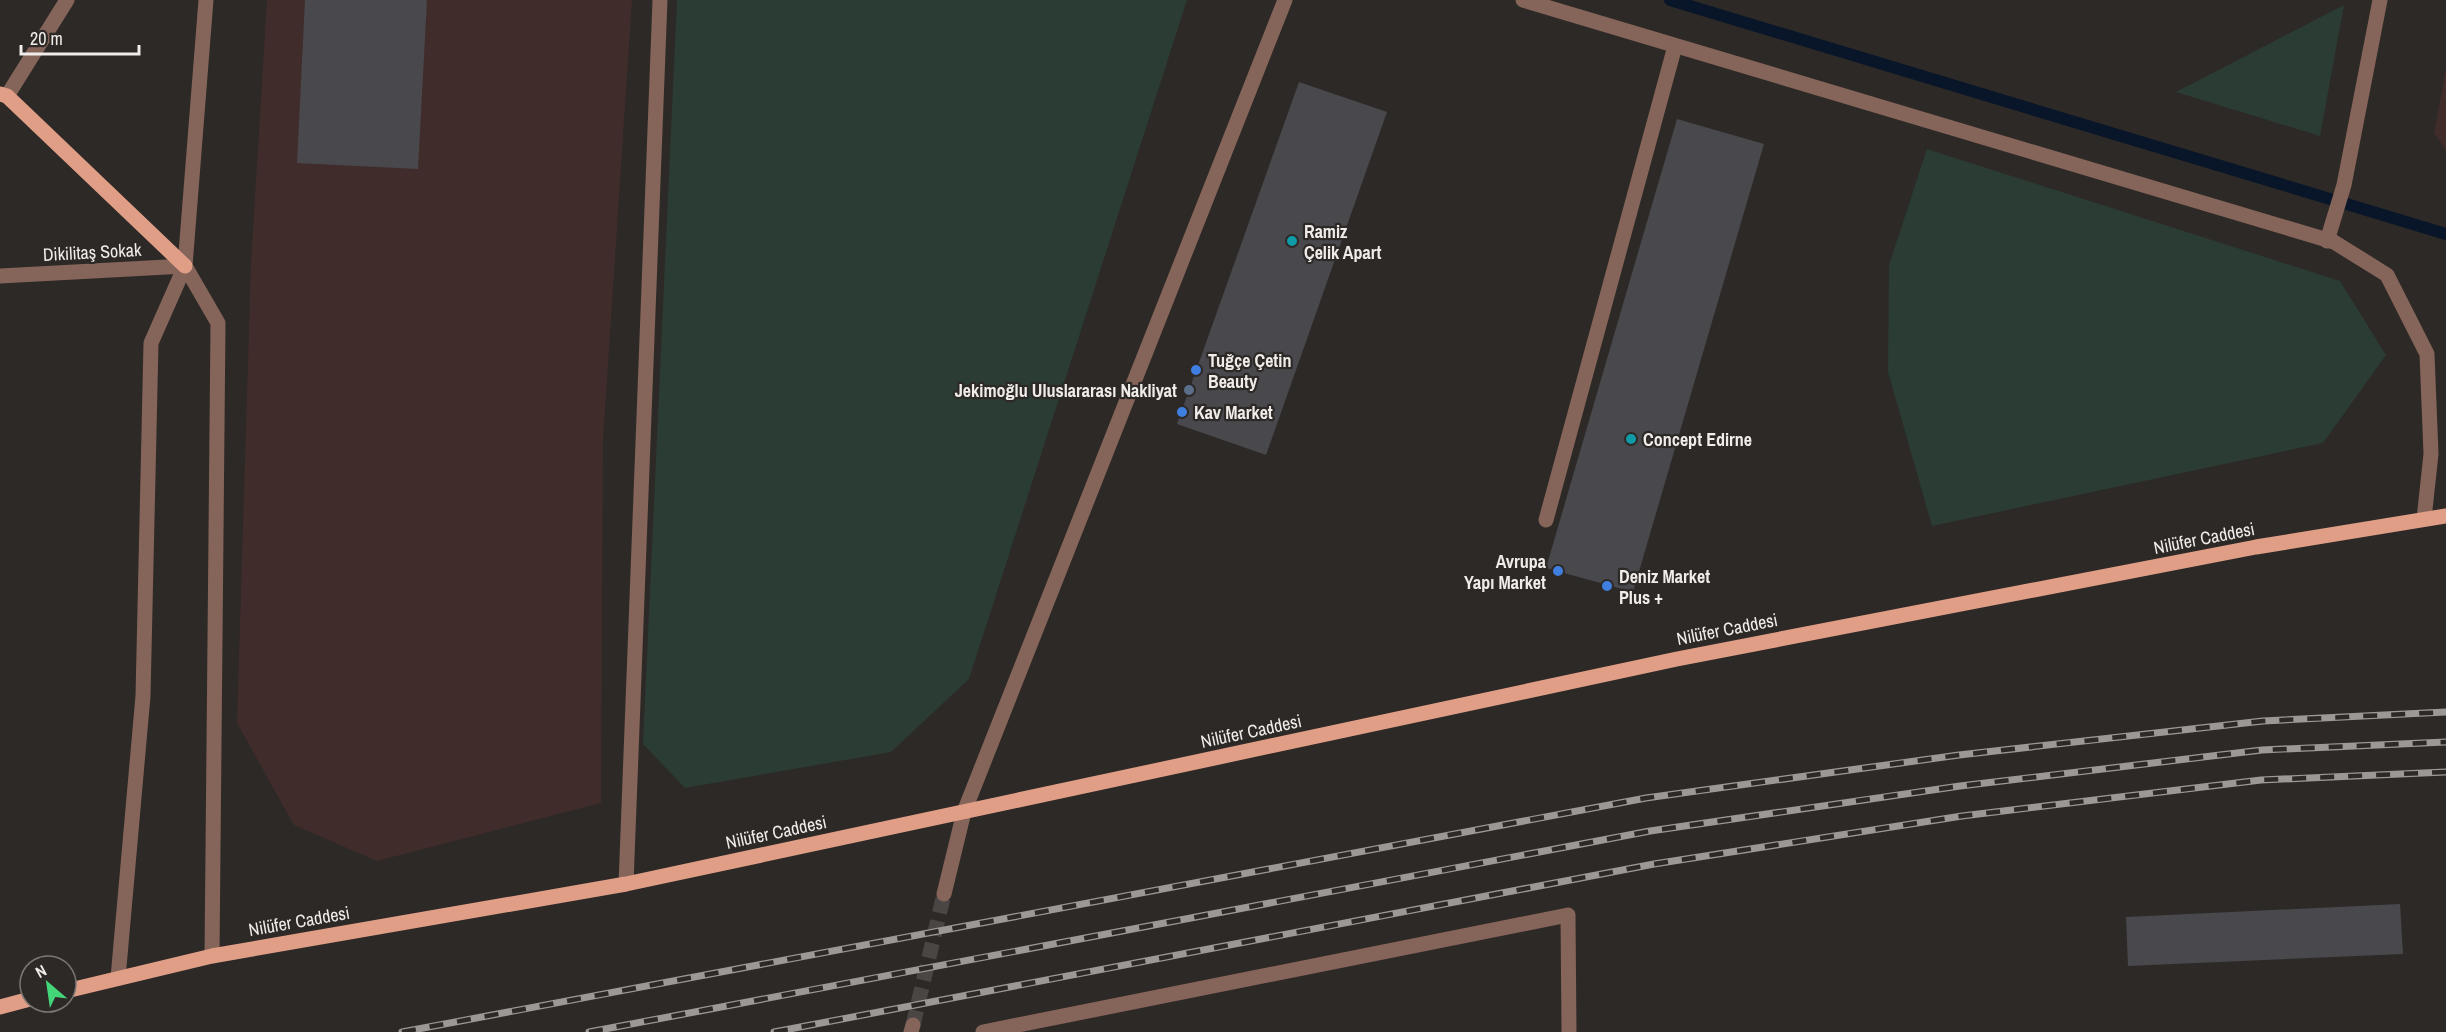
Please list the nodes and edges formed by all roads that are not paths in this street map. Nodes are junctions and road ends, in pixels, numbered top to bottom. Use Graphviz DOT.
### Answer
graph roads {
  1 [pos="67,0"];
  2 [pos="206,0"];
  3 [pos="660,0"];
  4 [pos="1285,0"];
  5 [pos="1522,0"];
  6 [pos="2380,0"];
  7 [pos="1675,45"];
  8 [pos="3,95"];
  9 [pos="2327,240"];
  10 [pos="185,266"];
  11 [pos="0,276"];
  12 [pos="2446,516"];
  13 [pos="2424,519"];
  14 [pos="1546,520"];
  15 [pos="964,812"];
  16 [pos="626,884"];
  17 [pos="944,894"];
  18 [pos="212,957"];
  19 [pos="118,978"];
  20 [pos="78,988"];
  21 [pos="18,1002"];
  22 [pos="0,1007"];
  23 [pos="983,1032"];
  24 [pos="1569,1032"];
  1 -- 8 [label="street"];
  2 -- 10 [label="street"];
  3 -- 16 [label="street"];
  4 -- 15 [label="street"];
  5 -- 7 [label="street"];
  6 -- 9 [label="street"];
  7 -- 9 [label="street"];
  7 -- 14 [label="street"];
  8 -- 10 [label="main road"];
  9 -- 13 [label="street"];
  10 -- 11 [label="street, Dikilitaş Sokak"];
  10 -- 18 [label="street"];
  10 -- 19 [label="street"];
  12 -- 13 [label="main road, Nilüfer Caddesi"];
  13 -- 15 [label="main road, Nilüfer Caddesi"];
  15 -- 16 [label="main road, Nilüfer Caddesi"];
  15 -- 17 [label="street"];
  16 -- 18 [label="main road, Nilüfer Caddesi"];
  18 -- 19 [label="main road, Nilüfer Caddesi"];
  19 -- 20 [label="main road, Nilüfer Caddesi"];
  21 -- 22 [label="main road"];
  23 -- 24 [label="street"];
}
